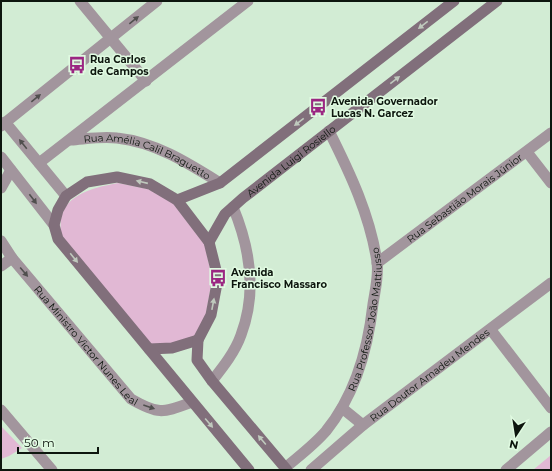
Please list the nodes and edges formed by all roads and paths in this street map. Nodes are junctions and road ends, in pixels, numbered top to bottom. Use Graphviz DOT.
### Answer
graph roads {
  1 [pos="80,1"];
  2 [pos="158,1"];
  3 [pos="248,1"];
  4 [pos="454,1"];
  5 [pos="497,1"];
  6 [pos="111,38"];
  7 [pos="146,81"];
  8 [pos="3,124"];
  9 [pos="329,131"];
  10 [pos="551,133"];
  11 [pos="71,140"];
  12 [pos="526,152"];
  13 [pos="1,157"];
  14 [pos="39,163"];
  15 [pos="11,170"];
  16 [pos="220,183"];
  17 [pos="551,183"];
  18 [pos="1,188"];
  19 [pos="66,196"];
  20 [pos="177,200"];
  21 [pos="233,207"];
  22 [pos="54,225"];
  23 [pos="1,240"];
  24 [pos="209,242"];
  25 [pos="12,258"];
  26 [pos="377,264"];
  27 [pos="1,266"];
  28 [pos="551,283"];
  29 [pos="491,330"];
  30 [pos="198,340"];
  31 [pos="149,349"];
  32 [pos="212,381"];
  33 [pos="192,402"];
  34 [pos="342,408"];
  35 [pos="551,408"];
  36 [pos="1,410"];
  37 [pos="364,425"];
  38 [pos="551,432"];
  39 [pos="286,469"];
  40 [pos="52,470"];
  41 [pos="248,470"];
  42 [pos="310,470"];
  43 [pos="506,470"];
  1 -- 6 [label="street"];
  6 -- 2 [label="street, one-way"];
  3 -- 7 [label="street"];
  4 -- 16 [label="main road, one-way"];
  9 -- 5 [label="main road, Avenida Luigi Rosiello, one-way"];
  6 -- 7 [label="street"];
  8 -- 6 [label="street, one-way"];
  7 -- 11 [label="street"];
  14 -- 8 [label="street, one-way"];
  9 -- 21 [label="main road, Avenida Luigi Rosiello"];
  9 -- 26 [label="street, Rua Professor João Mattiusso"];
  10 -- 12 [label="street, Rua Sebastião Morais Júnior"];
  11 -- 14 [label="street"];
  11 -- 16 [label="street, Rua Amélia Calil Braguetto"];
  12 -- 17 [label="street"];
  12 -- 26 [label="street, Rua Sebastião Morais Júnior"];
  13 -- 15 [label="street"];
  14 -- 19 [label="street"];
  15 -- 18 [label="street"];
  15 -- 22 [label="street, one-way"];
  16 -- 20 [label="main road"];
  20 -- 19 [label="main road, one-way"];
  19 -- 22 [label="main road"];
  20 -- 24 [label="main road"];
  21 -- 24 [label="main road, Avenida Luigi Rosiello"];
  21 -- 32 [label="street"];
  22 -- 31 [label="main road, one-way"];
  23 -- 25 [label="street, Rua Ministro Victor Nunes Leal"];
  30 -- 24 [label="main road, one-way"];
  25 -- 27 [label="street"];
  25 -- 33 [label="street, Rua Ministro Victor Nunes Leal, one-way"];
  26 -- 34 [label="street, Rua Professor João Mattiusso"];
  28 -- 29 [label="street, Rua Doutor Amadeu Mendes"];
  29 -- 35 [label="street"];
  29 -- 37 [label="street, Rua Doutor Amadeu Mendes"];
  30 -- 31 [label="main road"];
  30 -- 32 [label="main road"];
  31 -- 33 [label="main road"];
  39 -- 32 [label="main road, one-way"];
  33 -- 41 [label="main road, one-way"];
  34 -- 37 [label="street"];
  34 -- 39 [label="street, Rua Professor João Mattiusso"];
  36 -- 40 [label="street"];
  37 -- 42 [label="street, Rua Doutor Amadeu Mendes"];
  38 -- 43 [label="street"];
}
